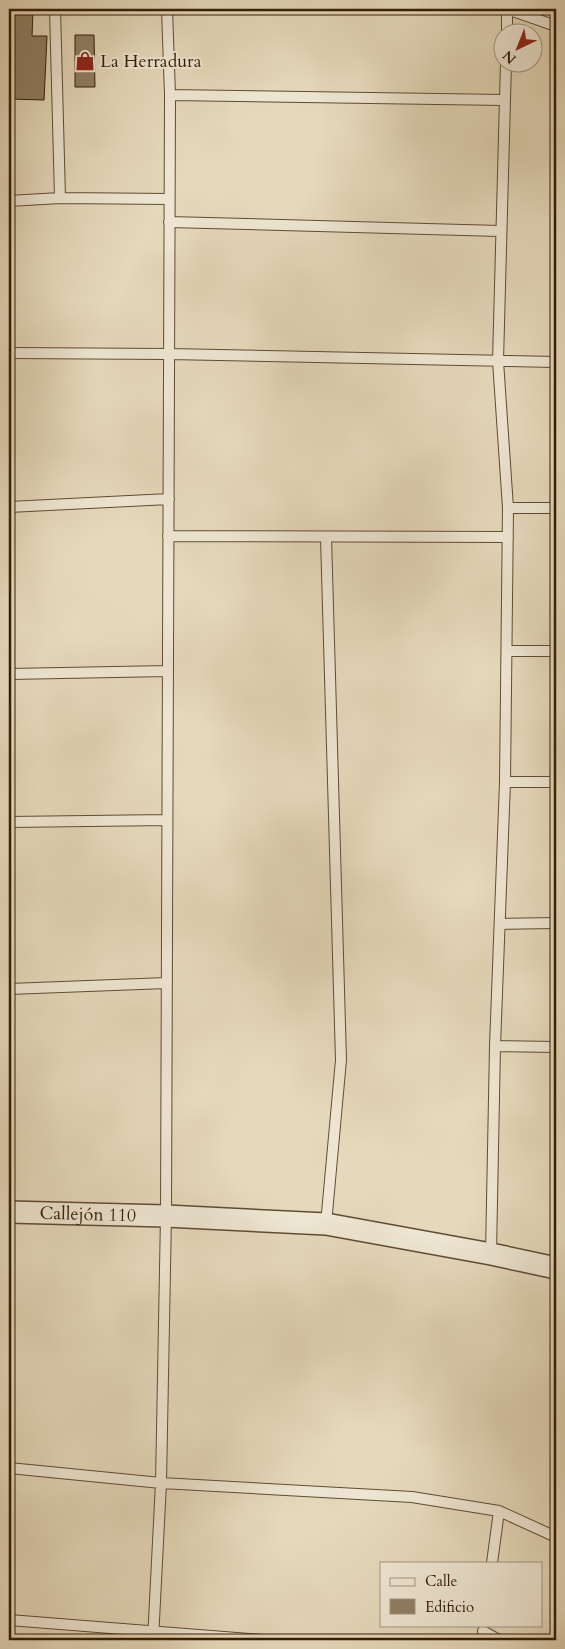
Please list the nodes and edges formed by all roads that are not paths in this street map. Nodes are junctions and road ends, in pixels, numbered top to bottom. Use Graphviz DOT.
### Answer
graph roads {
  1 [pos="55,9"];
  2 [pos="167,9"];
  3 [pos="507,9"];
  4 [pos="506,22"];
  5 [pos="556,26"];
  6 [pos="505,72"];
  7 [pos="170,95"];
  8 [pos="504,100"];
  9 [pos="60,198"];
  10 [pos="169,199"];
  11 [pos="9,201"];
  12 [pos="169,222"];
  13 [pos="500,231"];
  14 [pos="9,353"];
  15 [pos="169,354"];
  16 [pos="498,361"];
  17 [pos="556,362"];
  18 [pos="168,499"];
  19 [pos="9,507"];
  20 [pos="508,508"];
  21 [pos="556,508"];
  22 [pos="168,536"];
  23 [pos="326,537"];
  24 [pos="508,537"];
  25 [pos="556,651"];
  26 [pos="507,652"];
  27 [pos="168,670"];
  28 [pos="9,674"];
  29 [pos="505,782"];
  30 [pos="556,782"];
  31 [pos="167,820"];
  32 [pos="9,822"];
  33 [pos="556,922"];
  34 [pos="500,924"];
  35 [pos="167,983"];
  36 [pos="9,989"];
  37 [pos="495,1046"];
  38 [pos="556,1047"];
  39 [pos="9,1212"];
  40 [pos="166,1216"];
  41 [pos="326,1224"];
  42 [pos="491,1254"];
  43 [pos="556,1268"];
  44 [pos="9,1468"];
  45 [pos="161,1483"];
  46 [pos="499,1511"];
  47 [pos="556,1537"];
  48 [pos="492,1562"];
  49 [pos="9,1620"];
  50 [pos="483,1632"];
  51 [pos="153,1636"];
  52 [pos="263,1640"];
  53 [pos="499,1640"];
  1 -- 9 [label="lane"];
  2 -- 7 [label="lane"];
  3 -- 4 [label="lane"];
  3 -- 5 [label="lane"];
  6 -- 8 [label="lane"];
  7 -- 8 [label="lane"];
  7 -- 10 [label="lane"];
  8 -- 13 [label="lane"];
  9 -- 10 [label="lane"];
  9 -- 11 [label="lane"];
  10 -- 12 [label="lane"];
  12 -- 13 [label="lane"];
  12 -- 15 [label="lane"];
  13 -- 16 [label="lane"];
  14 -- 15 [label="lane"];
  15 -- 16 [label="lane"];
  15 -- 18 [label="lane"];
  16 -- 17 [label="lane"];
  16 -- 20 [label="lane"];
  18 -- 19 [label="lane"];
  18 -- 22 [label="lane"];
  20 -- 21 [label="lane"];
  20 -- 24 [label="lane"];
  22 -- 23 [label="lane"];
  22 -- 27 [label="lane"];
  23 -- 24 [label="lane"];
  23 -- 41 [label="lane"];
  24 -- 26 [label="lane"];
  25 -- 26 [label="lane"];
  26 -- 29 [label="lane"];
  27 -- 28 [label="lane"];
  27 -- 31 [label="lane"];
  29 -- 30 [label="lane"];
  29 -- 34 [label="lane"];
  31 -- 32 [label="lane"];
  31 -- 35 [label="lane"];
  33 -- 34 [label="lane"];
  34 -- 37 [label="lane"];
  35 -- 36 [label="lane"];
  35 -- 40 [label="lane"];
  37 -- 38 [label="lane"];
  37 -- 42 [label="lane"];
  39 -- 40 [label="street, Callejón 110"];
  40 -- 41 [label="street, Callejón 110"];
  40 -- 45 [label="lane"];
  41 -- 42 [label="street, Callejón 110"];
  42 -- 43 [label="street, Callejón 110"];
  44 -- 45 [label="lane"];
  45 -- 46 [label="lane"];
  45 -- 51 [label="lane"];
  46 -- 47 [label="lane"];
  46 -- 48 [label="lane"];
  49 -- 51 [label="lane"];
  50 -- 53 [label="lane"];
  51 -- 52 [label="lane"];
}
